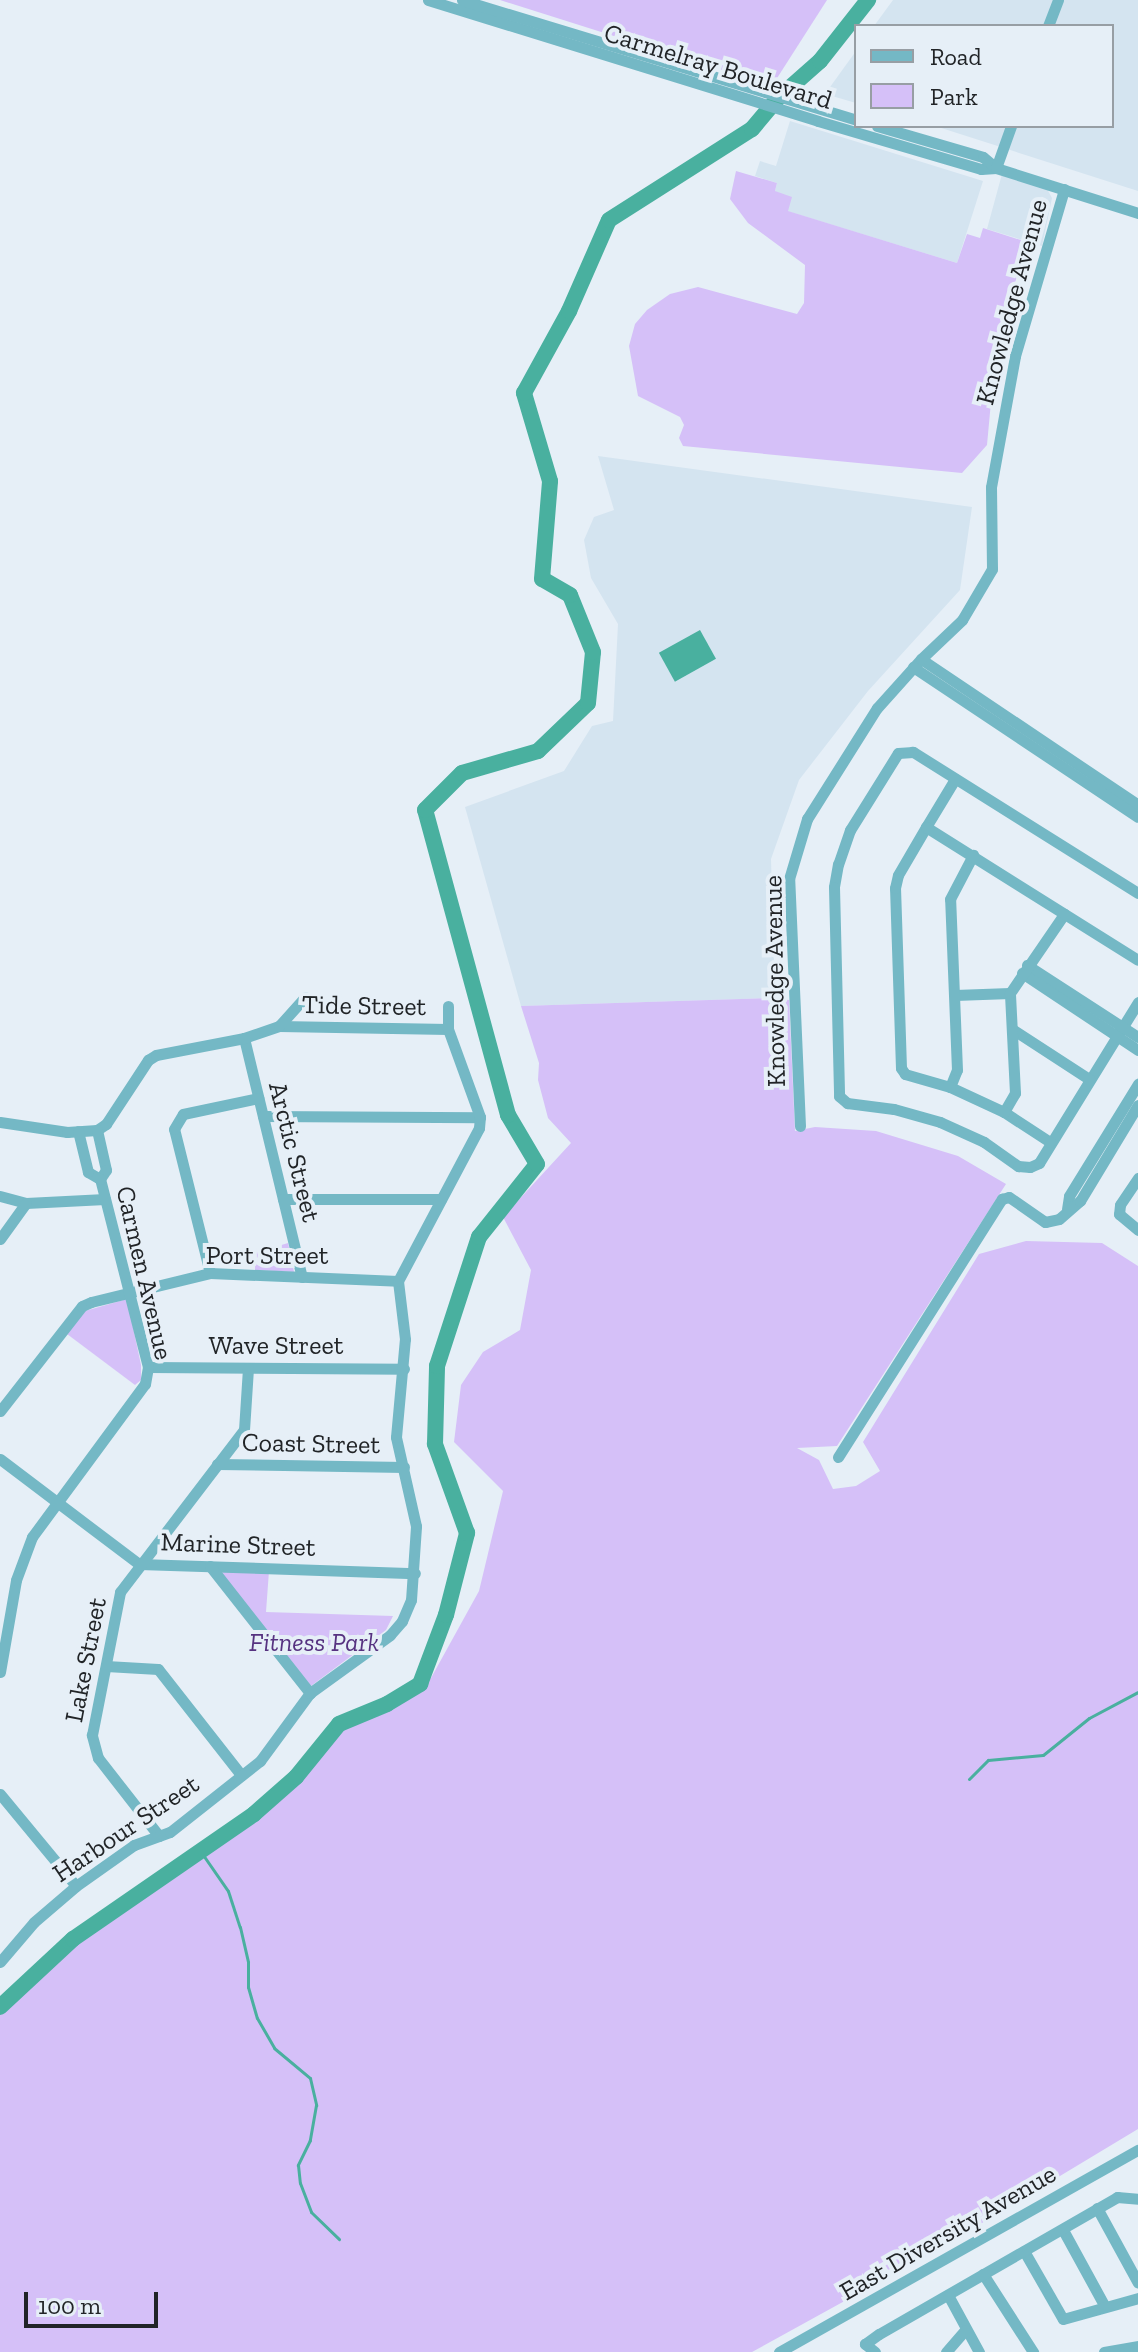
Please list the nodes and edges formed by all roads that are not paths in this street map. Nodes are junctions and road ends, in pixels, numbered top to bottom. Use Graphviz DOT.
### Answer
graph roads {
  1 [pos="428,0"];
  2 [pos="462,0"];
  3 [pos="1058,0"];
  4 [pos="1049,24"];
  5 [pos="797,108"];
  6 [pos="820,115"];
  7 [pos="854,120"];
  8 [pos="854,126"];
  9 [pos="859,128"];
  10 [pos="884,128"];
  11 [pos="1010,128"];
  12 [pos="996,168"];
  13 [pos="1064,189"];
  14 [pos="1138,213"];
  15 [pos="917,663"];
  16 [pos="955,779"];
  17 [pos="1138,805"];
  18 [pos="1138,817"];
  19 [pos="926,827"];
  20 [pos="973,855"];
  21 [pos="1138,893"];
  22 [pos="1064,914"];
  23 [pos="1138,960"];
  24 [pos="1024,969"];
  25 [pos="1010,993"];
  26 [pos="955,995"];
  27 [pos="305,997"];
  28 [pos="1138,1002"];
  29 [pos="448,1006"];
  30 [pos="279,1026"];
  31 [pos="448,1029"];
  32 [pos="1012,1029"];
  33 [pos="1119,1032"];
  34 [pos="1138,1037"];
  35 [pos="244,1038"];
  36 [pos="1138,1050"];
  37 [pos="1089,1079"];
  38 [pos="1138,1084"];
  39 [pos="950,1087"];
  40 [pos="258,1098"];
  41 [pos="1138,1105"];
  42 [pos="1004,1112"];
  43 [pos="263,1116"];
  44 [pos="480,1117"];
  45 [pos="0,1122"];
  46 [pos="800,1126"];
  47 [pos="97,1130"];
  48 [pos="78,1131"];
  49 [pos="1050,1142"];
  50 [pos="1138,1178"];
  51 [pos="100,1179"];
  52 [pos="0,1196"];
  53 [pos="105,1199"];
  54 [pos="283,1199"];
  55 [pos="441,1199"];
  56 [pos="26,1203"];
  57 [pos="1067,1209"];
  58 [pos="1138,1230"];
  59 [pos="0,1239"];
  60 [pos="210,1273"];
  61 [pos="302,1277"];
  62 [pos="398,1281"];
  63 [pos="129,1293"];
  64 [pos="148,1367"];
  65 [pos="248,1368"];
  66 [pos="404,1369"];
  67 [pos="0,1411"];
  68 [pos="838,1457"];
  69 [pos="0,1459"];
  70 [pos="217,1464"];
  71 [pos="404,1467"];
  72 [pos="58,1503"];
  73 [pos="139,1564"];
  74 [pos="210,1566"];
  75 [pos="415,1573"];
  76 [pos="106,1666"];
  77 [pos="0,1672"];
  78 [pos="310,1693"];
  79 [pos="241,1775"];
  80 [pos="0,1794"];
  81 [pos="159,1836"];
  82 [pos="76,1886"];
  83 [pos="1,1958"];
  84 [pos="1138,2150"];
  85 [pos="1138,2199"];
  86 [pos="1097,2208"];
  87 [pos="1063,2230"];
  88 [pos="1024,2251"];
  89 [pos="983,2274"];
  90 [pos="1138,2283"];
  91 [pos="948,2295"];
  92 [pos="1138,2298"];
  93 [pos="1104,2305"];
  94 [pos="965,2330"];
  95 [pos="802,2340"];
  96 [pos="1138,2346"];
  97 [pos="786,2350"];
  98 [pos="809,2352"];
  99 [pos="875,2352"];
  100 [pos="946,2352"];
  101 [pos="979,2352"];
  102 [pos="1033,2352"];
  103 [pos="1104,2352"];
  1 -- 5 [label="street, Carmelray Boulevard"];
  2 -- 5 [label="street, Carmelray Boulevard"];
  3 -- 4 [label="street"];
  5 -- 6 [label="street, Carmelray Boulevard"];
  6 -- 7 [label="street, Carmelray Boulevard"];
  6 -- 8 [label="street, Carmelray Boulevard"];
  9 -- 12 [label="street, Carmelray Boulevard"];
  10 -- 12 [label="street, Carmelray Boulevard"];
  11 -- 12 [label="street"];
  12 -- 13 [label="street, Carmelray Boulevard"];
  13 -- 14 [label="street, Carmelray Boulevard"];
  13 -- 15 [label="street, Knowledge Avenue"];
  15 -- 17 [label="street"];
  15 -- 18 [label="street"];
  15 -- 46 [label="street, Knowledge Avenue"];
  16 -- 19 [label="street"];
  16 -- 21 [label="street"];
  16 -- 49 [label="street"];
  19 -- 20 [label="street"];
  19 -- 39 [label="street"];
  20 -- 22 [label="street"];
  20 -- 26 [label="street"];
  22 -- 23 [label="street"];
  22 -- 24 [label="street"];
  24 -- 25 [label="street"];
  24 -- 33 [label="street"];
  25 -- 26 [label="street"];
  25 -- 32 [label="street"];
  26 -- 39 [label="street"];
  27 -- 30 [label="street"];
  28 -- 33 [label="street"];
  29 -- 31 [label="street"];
  30 -- 31 [label="street, Tide Street"];
  30 -- 35 [label="street"];
  31 -- 44 [label="street"];
  32 -- 37 [label="street"];
  32 -- 42 [label="street"];
  33 -- 34 [label="street"];
  33 -- 36 [label="street"];
  33 -- 37 [label="street"];
  35 -- 40 [label="street, Arctic Street"];
  35 -- 47 [label="street"];
  37 -- 49 [label="street"];
  38 -- 57 [label="street"];
  39 -- 42 [label="street"];
  40 -- 43 [label="street, Arctic Street"];
  40 -- 60 [label="street"];
  41 -- 57 [label="street"];
  42 -- 49 [label="street"];
  43 -- 44 [label="street"];
  43 -- 54 [label="street, Arctic Street"];
  44 -- 55 [label="street"];
  45 -- 48 [label="street"];
  47 -- 48 [label="street"];
  47 -- 51 [label="street, Carmen Avenue"];
  48 -- 51 [label="street, Carmen Avenue"];
  50 -- 58 [label="street"];
  51 -- 53 [label="street, Carmen Avenue"];
  52 -- 56 [label="street"];
  53 -- 56 [label="street"];
  53 -- 63 [label="street, Carmen Avenue"];
  54 -- 55 [label="street"];
  54 -- 61 [label="street, Arctic Street"];
  55 -- 62 [label="street"];
  56 -- 59 [label="street"];
  57 -- 68 [label="street"];
  60 -- 61 [label="street, Port Street"];
  60 -- 63 [label="street, Port Street"];
  61 -- 62 [label="street, Port Street"];
  62 -- 66 [label="street, Harbour Street"];
  63 -- 64 [label="street, Carmen Avenue"];
  63 -- 67 [label="street, Port Street"];
  64 -- 65 [label="street, Wave Street"];
  64 -- 72 [label="street, Carmen Avenue"];
  65 -- 66 [label="street, Wave Street"];
  65 -- 70 [label="street, Lake Street"];
  66 -- 71 [label="street, Harbour Street"];
  69 -- 72 [label="street, Marine Street"];
  70 -- 71 [label="street, Coast Street"];
  70 -- 73 [label="street, Lake Street"];
  71 -- 75 [label="street, Harbour Street"];
  72 -- 73 [label="street, Marine Street"];
  72 -- 77 [label="street, Carmen Avenue"];
  73 -- 74 [label="street, Marine Street"];
  73 -- 76 [label="street, Lake Street"];
  74 -- 75 [label="street, Marine Street"];
  74 -- 78 [label="street"];
  75 -- 78 [label="street, Harbour Street"];
  76 -- 79 [label="street"];
  76 -- 81 [label="street, Lake Street"];
  78 -- 79 [label="street, Harbour Street"];
  79 -- 81 [label="street, Harbour Street"];
  80 -- 82 [label="street"];
  81 -- 82 [label="street, Harbour Street"];
  82 -- 83 [label="street, Harbour Street"];
  84 -- 95 [label="street, East Diversity Avenue"];
  85 -- 86 [label="street"];
  86 -- 87 [label="street"];
  86 -- 90 [label="street"];
  87 -- 88 [label="street"];
  87 -- 93 [label="street"];
  88 -- 89 [label="street"];
  88 -- 93 [label="street"];
  89 -- 91 [label="street"];
  89 -- 102 [label="street"];
  91 -- 94 [label="street"];
  91 -- 99 [label="street"];
  92 -- 93 [label="street"];
  94 -- 100 [label="street"];
  94 -- 101 [label="street"];
  95 -- 97 [label="street, East Diversity Avenue"];
  95 -- 98 [label="street"];
  96 -- 103 [label="street"];
}
